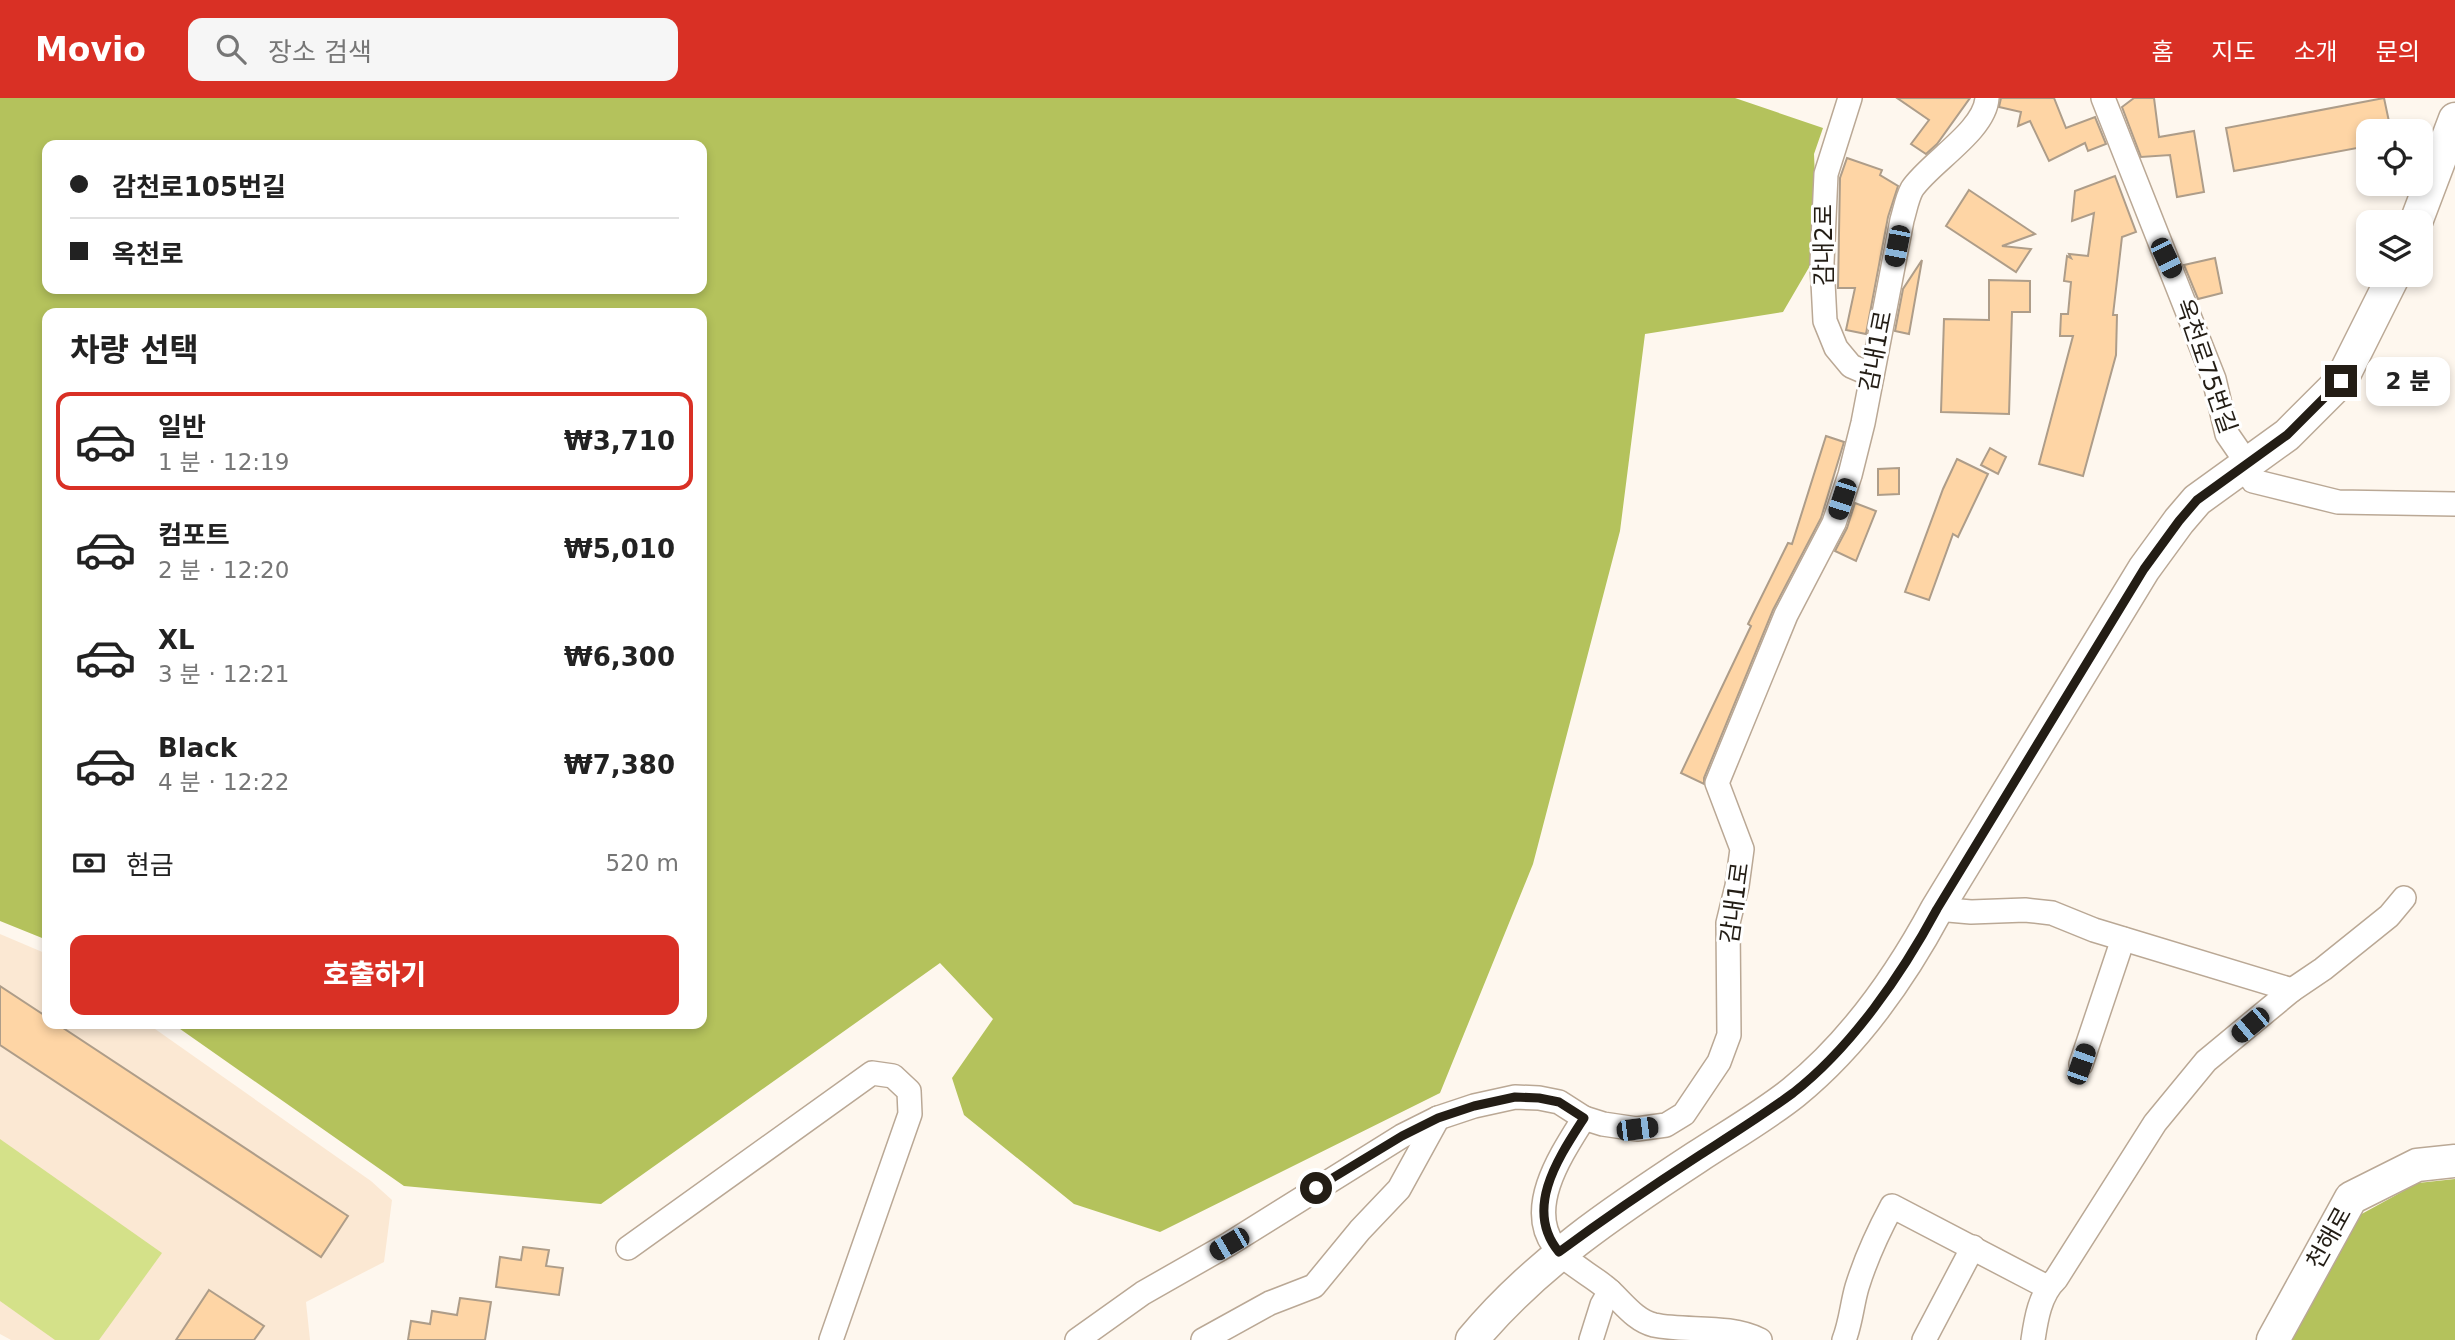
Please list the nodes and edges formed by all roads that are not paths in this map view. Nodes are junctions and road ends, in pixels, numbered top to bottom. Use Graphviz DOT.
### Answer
graph roads {
  1 [pos="1850,98"];
  2 [pos="1987,98"];
  3 [pos="2104,98"];
  4 [pos="2455,119"];
  5 [pos="2421,210"];
  6 [pos="2388,287"];
  7 [pos="1872,375"];
  8 [pos="2247,463"];
  9 [pos="2455,504"];
  10 [pos="2404,898"];
  11 [pos="1937,909"];
  12 [pos="2123,939"];
  13 [pos="2292,990"];
  14 [pos="2081,1064"];
  15 [pos="1438,1118"];
  16 [pos="1584,1118"];
  17 [pos="2455,1161"];
  18 [pos="1973,1247"];
  19 [pos="628,1248"];
  20 [pos="1559,1252"];
  21 [pos="2047,1287"];
  22 [pos="1609,1291"];
  23 [pos="831,1340"];
  24 [pos="1077,1340"];
  25 [pos="1203,1340"];
  26 [pos="1472,1340"];
  27 [pos="1591,1340"];
  28 [pos="1760,1340"];
  29 [pos="1844,1340"];
  30 [pos="1924,1340"];
  31 [pos="2033,1340"];
  32 [pos="2273,1340"];
  1 -- 7 [label="street, 감내2로"];
  2 -- 7 [label="street, 감내1로"];
  3 -- 8 [label="street, 옥천로75번길"];
  4 -- 5 [label="street"];
  6 -- 8 [label="street"];
  7 -- 16 [label="street, 감내1로"];
  8 -- 9 [label="street, 옥천로75번길"];
  8 -- 11 [label="street"];
  10 -- 13 [label="street"];
  11 -- 12 [label="street"];
  11 -- 20 [label="street"];
  12 -- 13 [label="street"];
  12 -- 14 [label="street"];
  13 -- 21 [label="street"];
  15 -- 16 [label="street, 감내1로"];
  15 -- 24 [label="street, 감내1로"];
  15 -- 25 [label="street"];
  16 -- 20 [label="street"];
  17 -- 32 [label="street, 천해로"];
  18 -- 21 [label="street"];
  18 -- 29 [label="street"];
  18 -- 30 [label="street"];
  19 -- 23 [label="street"];
  20 -- 22 [label="street"];
  20 -- 26 [label="street"];
  21 -- 31 [label="street"];
  22 -- 27 [label="street"];
  22 -- 28 [label="street"];
}
